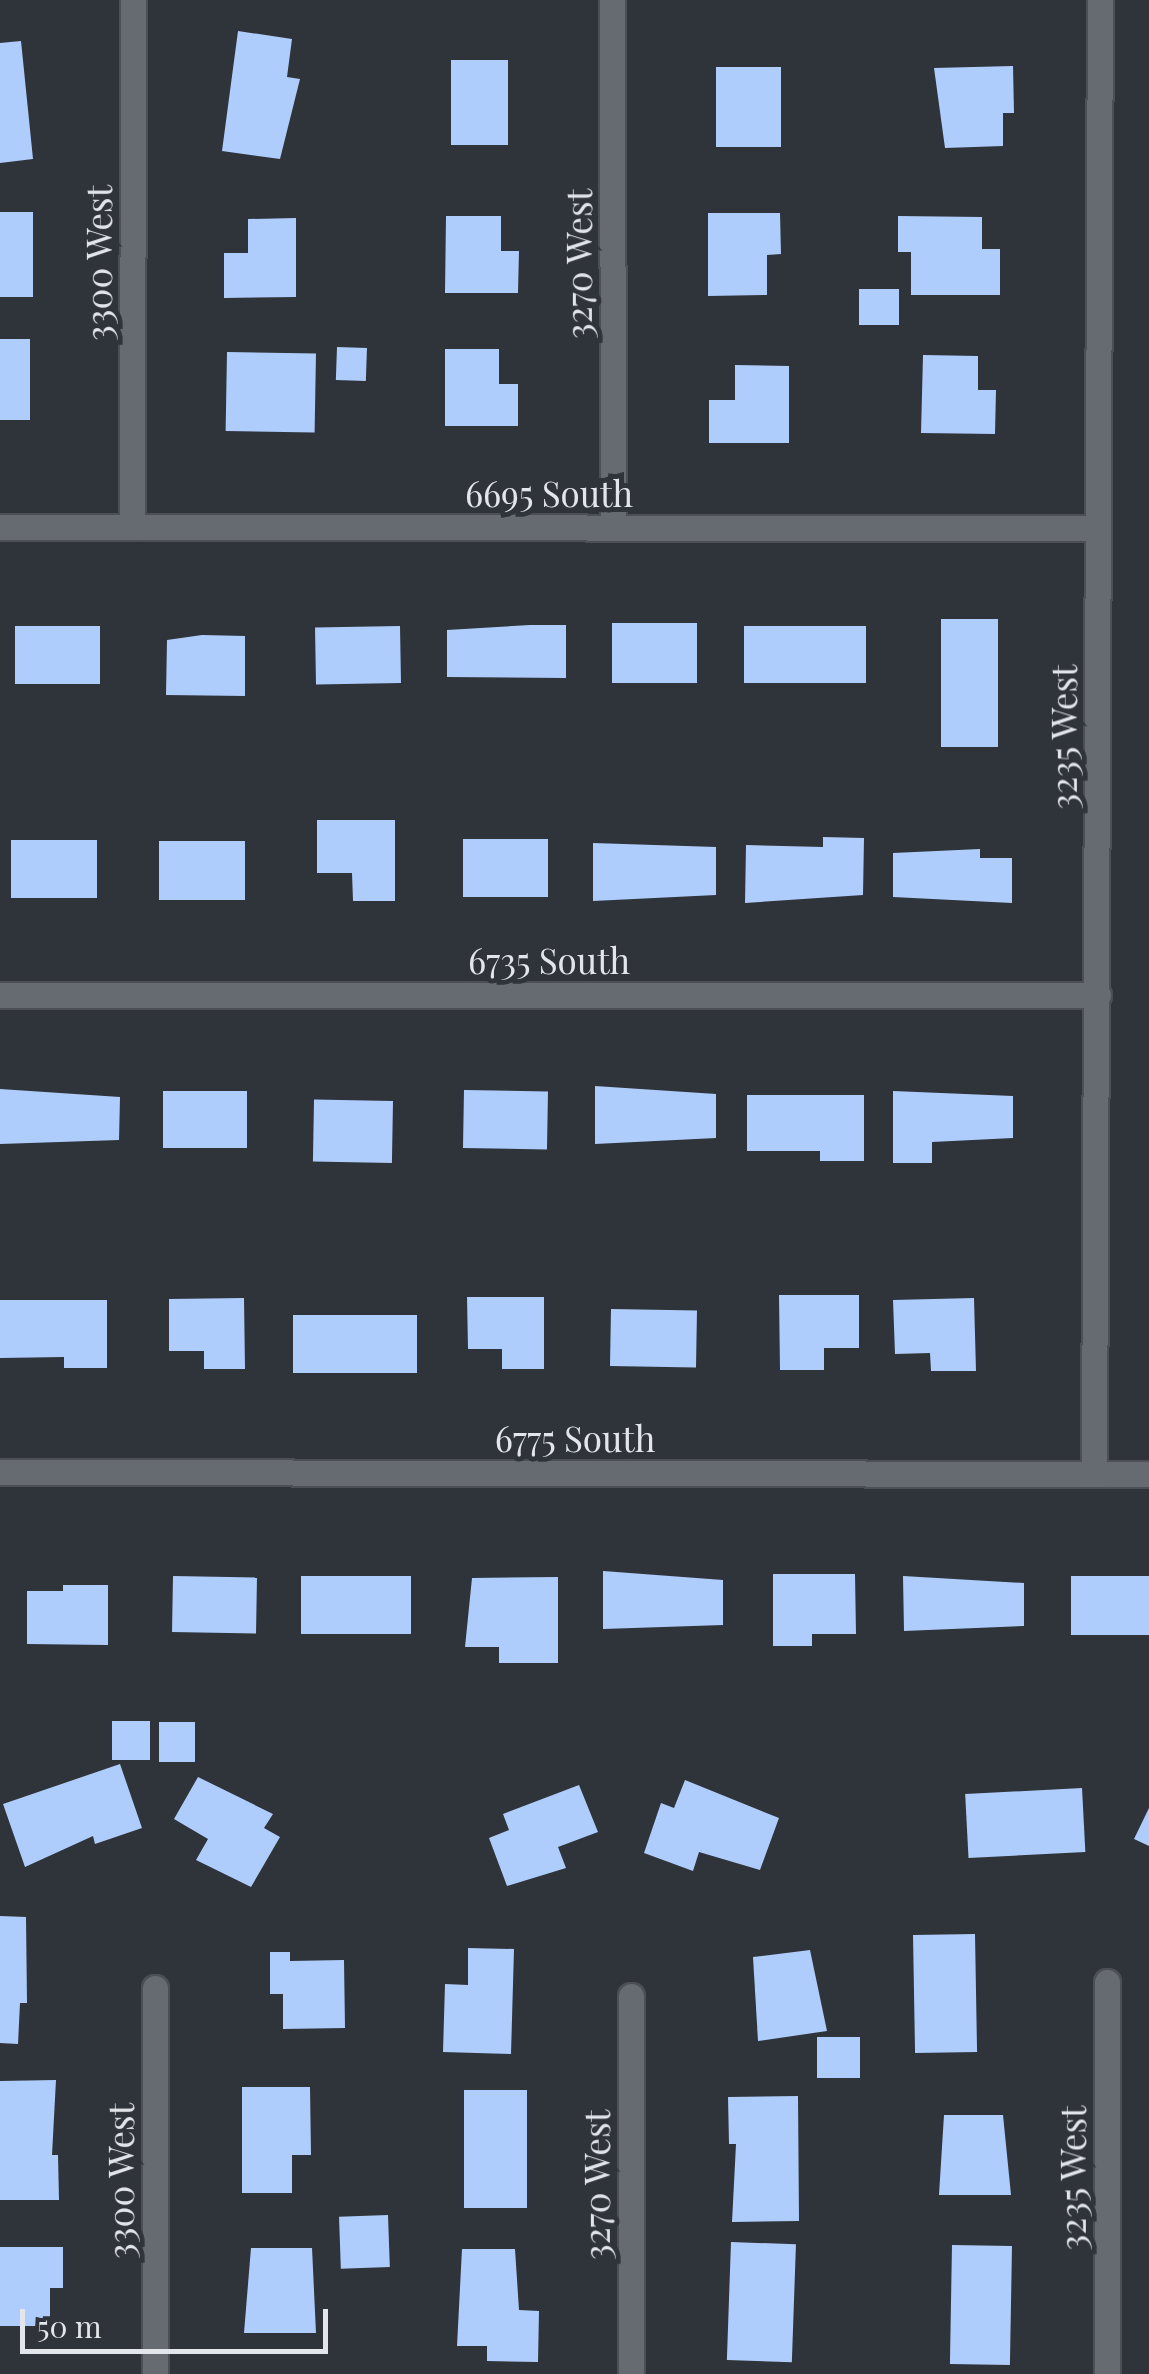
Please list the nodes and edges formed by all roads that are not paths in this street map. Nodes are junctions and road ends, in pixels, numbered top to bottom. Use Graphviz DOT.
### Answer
graph roads {
  1 [pos="133,0"];
  2 [pos="612,0"];
  3 [pos="1100,0"];
  4 [pos="0,526"];
  5 [pos="132,526"];
  6 [pos="613,528"];
  7 [pos="1098,528"];
  8 [pos="0,994"];
  9 [pos="1098,994"];
  10 [pos="0,1472"];
  11 [pos="1094,1474"];
  12 [pos="1149,1474"];
  13 [pos="1107,1982"];
  14 [pos="156,1988"];
  15 [pos="631,1996"];
  16 [pos="155,2374"];
  17 [pos="630,2374"];
  18 [pos="1107,2374"];
  1 -- 5 [label="street, 3300 West"];
  2 -- 6 [label="street, 3270 West"];
  3 -- 7 [label="street, 3235 West"];
  4 -- 5 [label="street, 6695 South"];
  5 -- 6 [label="street, 6695 South"];
  6 -- 7 [label="street, 6695 South"];
  7 -- 9 [label="street, 3235 West"];
  8 -- 9 [label="street, 6735 South"];
  9 -- 11 [label="street, 3235 West"];
  10 -- 11 [label="street, 6775 South"];
  11 -- 12 [label="street, 6775 South"];
  13 -- 18 [label="street, 3235 West"];
  14 -- 16 [label="street, 3300 West"];
  15 -- 17 [label="street, 3270 West"];
}
